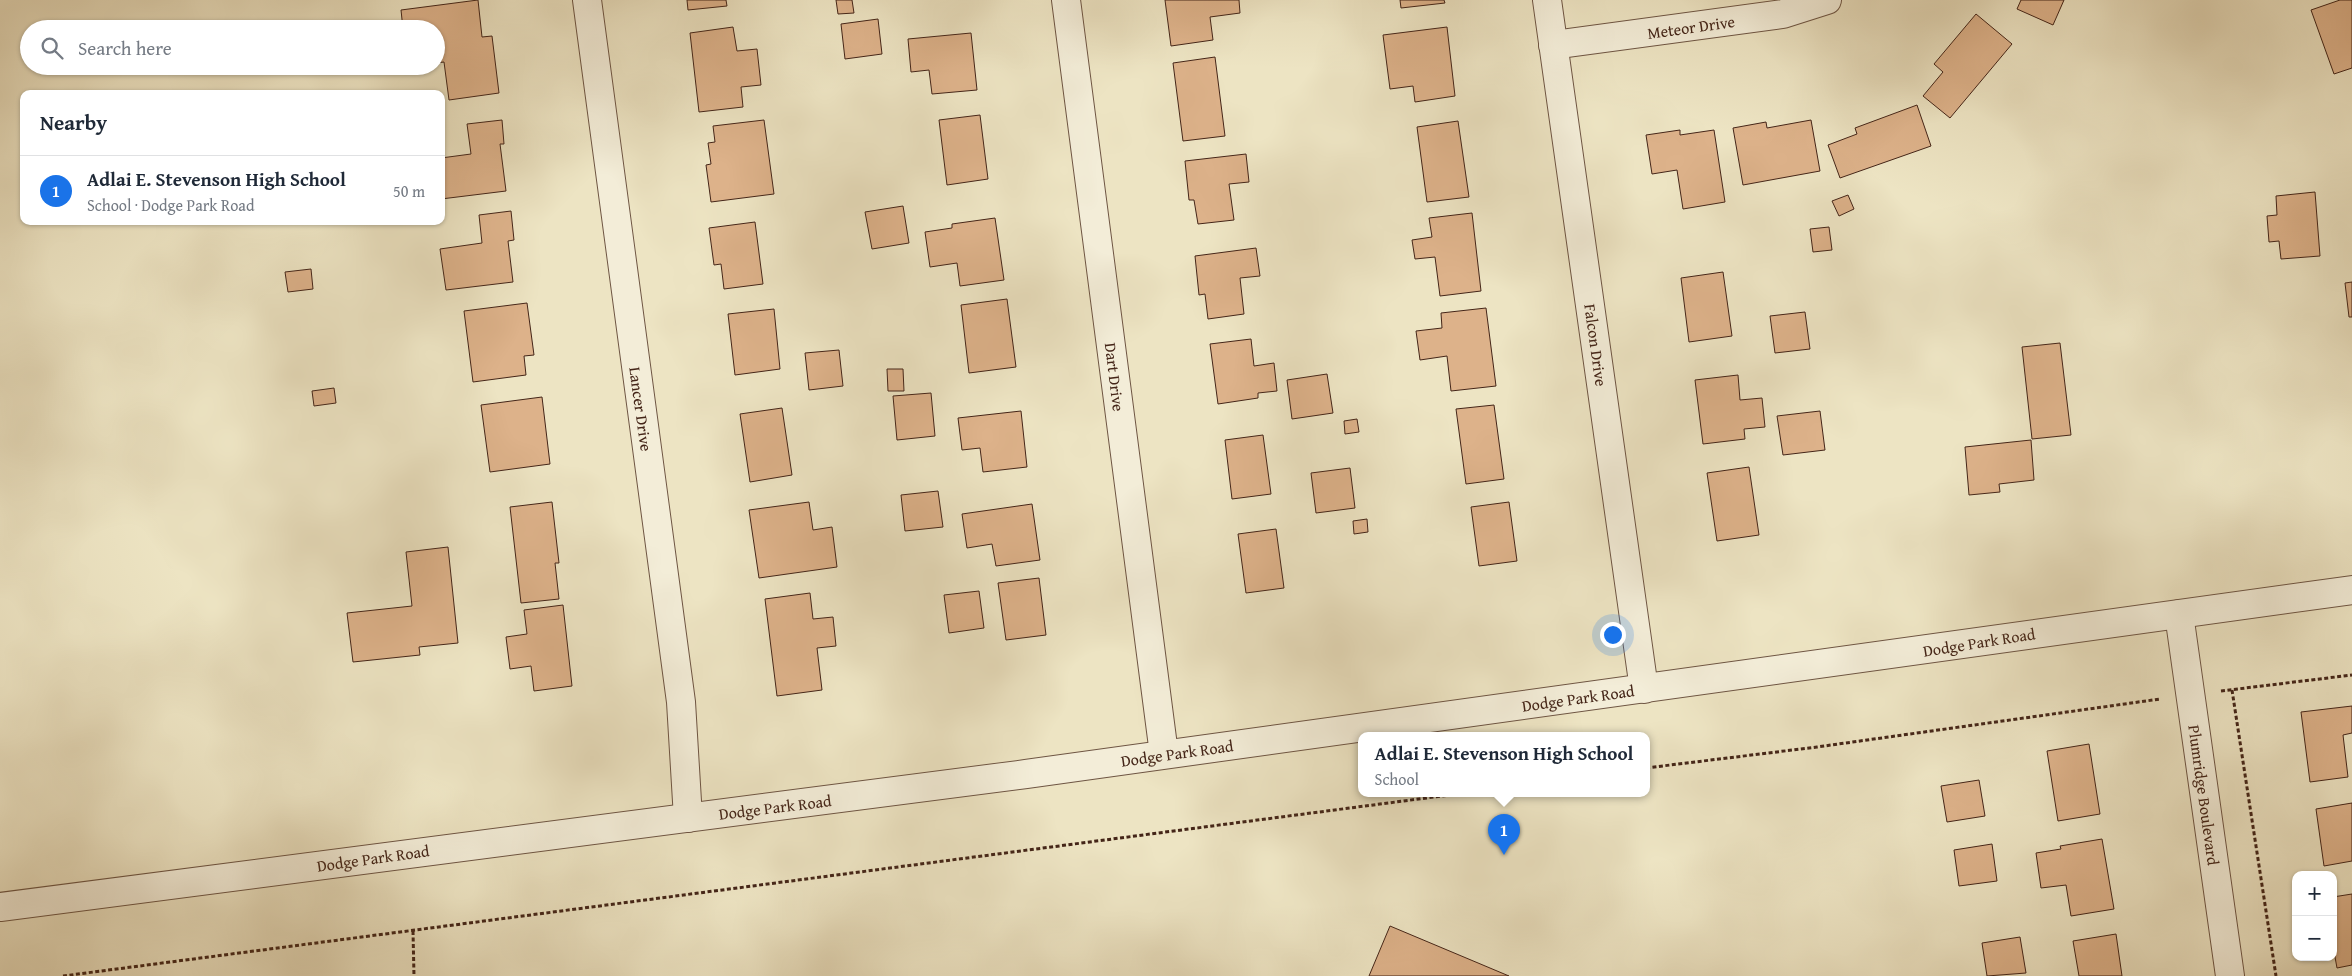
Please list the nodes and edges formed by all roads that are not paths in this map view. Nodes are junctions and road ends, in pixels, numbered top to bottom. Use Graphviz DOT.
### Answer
graph roads {
  1 [pos="587,0"];
  2 [pos="1066,0"];
  3 [pos="1547,0"];
  4 [pos="1827,0"];
  5 [pos="1553,45"];
  6 [pos="2352,590"];
  7 [pos="2179,614"];
  8 [pos="1644,689"];
  9 [pos="1164,754"];
  10 [pos="688,818"];
  11 [pos="0,907"];
  12 [pos="2230,976"];
  1 -- 10 [label="street, Lancer Drive"];
  2 -- 9 [label="street, Dart Drive"];
  3 -- 5 [label="street, Falcon Drive"];
  4 -- 5 [label="street, Meteor Drive"];
  5 -- 8 [label="street, Falcon Drive"];
  6 -- 7 [label="street, Dodge Park Road"];
  7 -- 8 [label="street, Dodge Park Road"];
  7 -- 12 [label="street, Plumridge Boulevard"];
  8 -- 9 [label="street, Dodge Park Road"];
  9 -- 10 [label="street, Dodge Park Road"];
  10 -- 11 [label="street, Dodge Park Road"];
}
